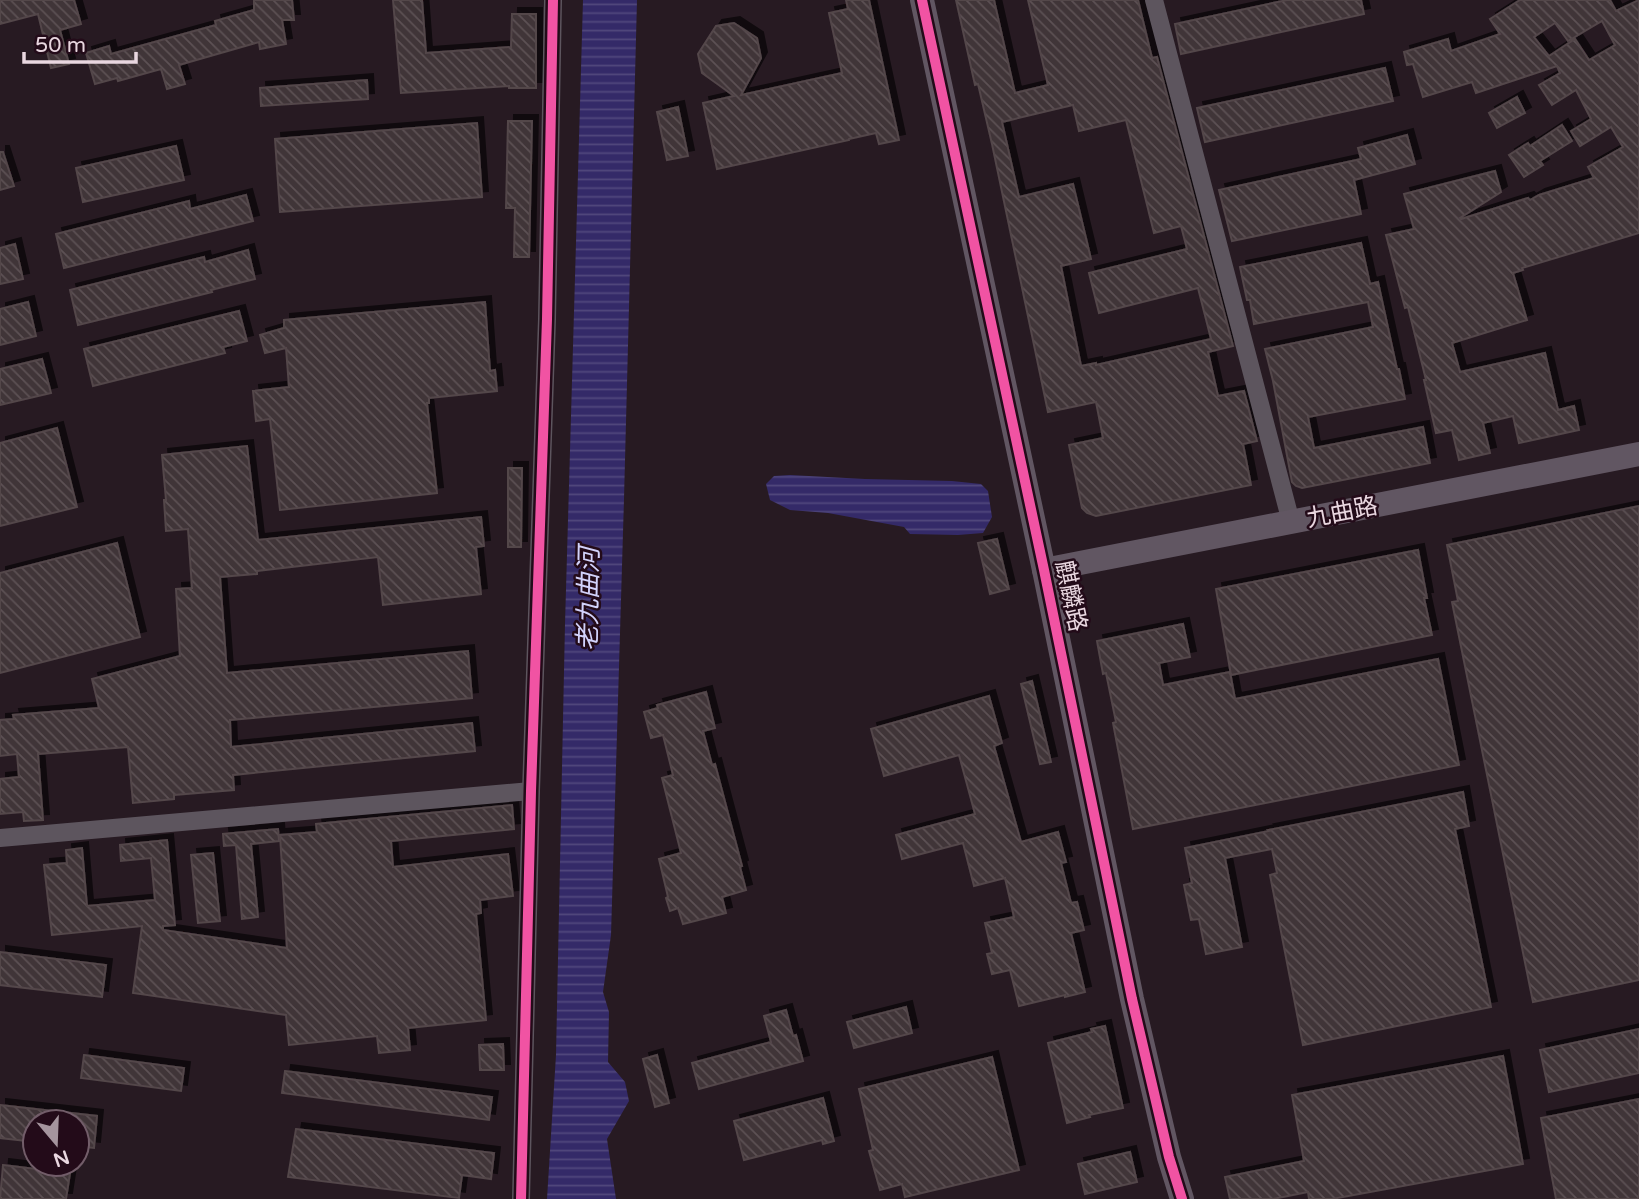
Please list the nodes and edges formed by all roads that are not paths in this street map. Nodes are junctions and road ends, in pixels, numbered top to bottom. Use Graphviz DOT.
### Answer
graph roads {
  1 [pos="553,0"];
  2 [pos="922,0"];
  3 [pos="1154,0"];
  4 [pos="1639,454"];
  5 [pos="1291,522"];
  6 [pos="1044,570"];
  7 [pos="531,790"];
  8 [pos="0,838"];
  9 [pos="521,1199"];
  10 [pos="1182,1199"];
  1 -- 7 [label="street"];
  2 -- 6 [label="street, 麒麟路"];
  3 -- 5 [label="street"];
  4 -- 5 [label="street, 九曲路"];
  5 -- 6 [label="street, 九曲路"];
  6 -- 10 [label="street, 麒麟路"];
  7 -- 8 [label="street"];
  7 -- 9 [label="street"];
}
